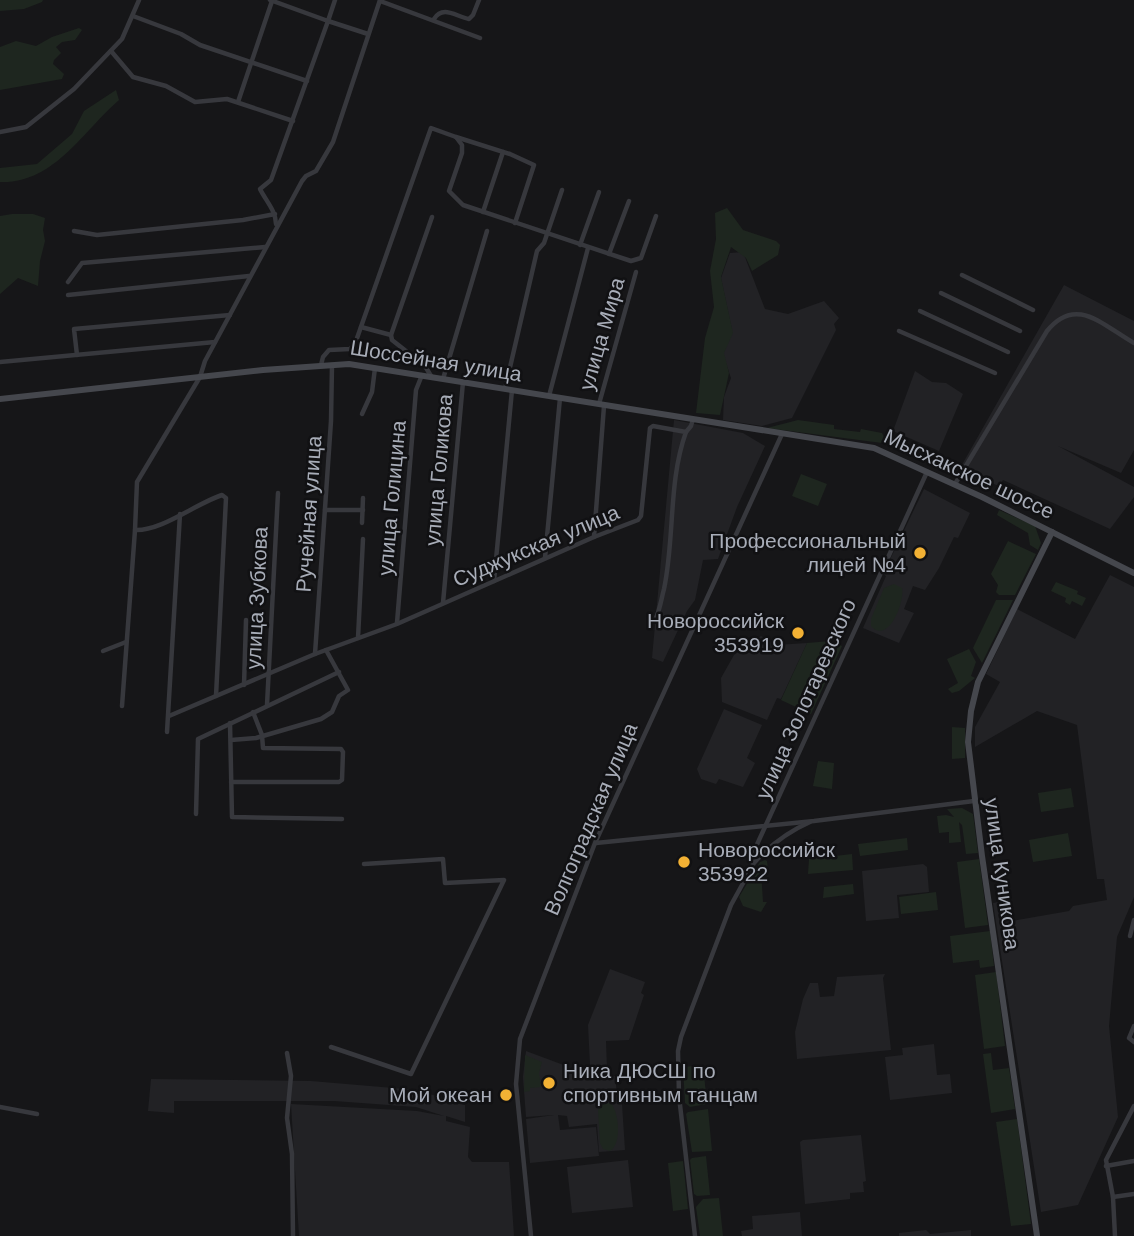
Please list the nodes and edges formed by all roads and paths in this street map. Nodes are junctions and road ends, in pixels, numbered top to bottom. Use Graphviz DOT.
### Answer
graph roads {
  1 [pos="139,0"];
  2 [pos="335,0"];
  3 [pos="380,0"];
  4 [pos="478,0"];
  5 [pos="270,1"];
  6 [pos="133,16"];
  7 [pos="434,19"];
  8 [pos="328,21"];
  9 [pos="368,34"];
  10 [pos="480,38"];
  11 [pos="111,51"];
  12 [pos="251,62"];
  13 [pos="307,81"];
  14 [pos="237,102"];
  15 [pos="293,121"];
  16 [pos="0,132"];
  17 [pos="456,137"];
  18 [pos="503,152"];
  19 [pos="562,190"];
  20 [pos="599,192"];
  21 [pos="629,201"];
  22 [pos="483,212"];
  23 [pos="276,214"];
  24 [pos="656,216"];
  25 [pos="432,217"];
  26 [pos="515,223"];
  27 [pos="276,225"];
  28 [pos="487,231"];
  29 [pos="74,232"];
  30 [pos="546,234"];
  31 [pos="580,245"];
  32 [pos="265,247"];
  33 [pos="588,248"];
  34 [pos="609,254"];
  35 [pos="636,272"];
  36 [pos="962,275"];
  37 [pos="250,276"];
  38 [pos="68,282"];
  39 [pos="941,293"];
  40 [pos="68,295"];
  41 [pos="1033,310"];
  42 [pos="919,311"];
  43 [pos="230,315"];
  44 [pos="361,327"];
  45 [pos="899,331"];
  46 [pos="1020,331"];
  47 [pos="391,335"];
  48 [pos="216,342"];
  49 [pos="1134,343"];
  50 [pos="1008,352"];
  51 [pos="77,355"];
  52 [pos="0,362"];
  53 [pos="332,364"];
  54 [pos="321,365"];
  55 [pos="374,368"];
  56 [pos="995,373"];
  57 [pos="422,375"];
  58 [pos="200,377"];
  59 [pos="431,377"];
  60 [pos="443,379"];
  61 [pos="463,382"];
  62 [pos="508,390"];
  63 [pos="549,396"];
  64 [pos="560,398"];
  65 [pos="0,399"];
  66 [pos="601,405"];
  67 [pos="362,414"];
  68 [pos="693,419"];
  69 [pos="686,432"];
  70 [pos="782,434"];
  71 [pos="927,471"];
  72 [pos="955,484"];
  73 [pos="278,493"];
  74 [pos="363,498"];
  75 [pos="325,510"];
  76 [pos="363,510"];
  77 [pos="180,514"];
  78 [pos="362,523"];
  79 [pos="1038,525"];
  80 [pos="135,530"];
  81 [pos="1052,532"];
  82 [pos="594,537"];
  83 [pos="1066,538"];
  84 [pos="363,539"];
  85 [pos="1043,550"];
  86 [pos="545,559"];
  87 [pos="1134,573"];
  88 [pos="494,581"];
  89 [pos="443,603"];
  90 [pos="246,620"];
  91 [pos="655,620"];
  92 [pos="397,624"];
  93 [pos="358,639"];
  94 [pos="126,642"];
  95 [pos="326,650"];
  96 [pos="103,651"];
  97 [pos="315,654"];
  98 [pos="339,672"];
  99 [pos="268,673"];
  100 [pos="244,685"];
  101 [pos="216,696"];
  102 [pos="267,705"];
  103 [pos="122,706"];
  104 [pos="253,712"];
  105 [pos="169,716"];
  106 [pos="230,723"];
  107 [pos="167,732"];
  108 [pos="262,736"];
  109 [pos="231,740"];
  110 [pos="230,782"];
  111 [pos="974,801"];
  112 [pos="196,814"];
  113 [pos="342,819"];
  114 [pos="814,821"];
  115 [pos="777,823"];
  116 [pos="766,825"];
  117 [pos="792,830"];
  118 [pos="595,843"];
  119 [pos="364,864"];
  120 [pos="753,865"];
  121 [pos="1134,920"];
  122 [pos="1130,936"];
  123 [pos="1134,1026"];
  124 [pos="1134,1042"];
  125 [pos="331,1048"];
  126 [pos="287,1052"];
  127 [pos="1134,1106"];
  128 [pos="0,1107"];
  129 [pos="37,1114"];
  130 [pos="1134,1161"];
  131 [pos="1106,1166"];
  132 [pos="1134,1194"];
  133 [pos="1113,1197"];
  134 [pos="293,1236"];
  135 [pos="531,1236"];
  136 [pos="695,1236"];
  137 [pos="1037,1236"];
  138 [pos="1115,1236"];
  1 -- 6 [label="street"];
  2 -- 8 [label="street"];
  3 -- 7 [label="street"];
  3 -- 9 [label="street"];
  4 -- 7 [label="street"];
  5 -- 8 [label="street"];
  5 -- 12 [label="street"];
  6 -- 11 [label="street"];
  6 -- 12 [label="street"];
  7 -- 10 [label="street"];
  8 -- 9 [label="street"];
  8 -- 13 [label="street"];
  9 -- 27 [label="street"];
  11 -- 14 [label="street"];
  11 -- 16 [label="street"];
  12 -- 13 [label="street"];
  12 -- 14 [label="street"];
  13 -- 15 [label="street"];
  14 -- 15 [label="street"];
  15 -- 23 [label="street"];
  17 -- 18 [label="street"];
  17 -- 22 [label="street"];
  17 -- 44 [label="street"];
  18 -- 22 [label="street"];
  18 -- 26 [label="street"];
  19 -- 30 [label="street"];
  20 -- 31 [label="street"];
  21 -- 34 [label="street"];
  22 -- 26 [label="street"];
  23 -- 27 [label="street"];
  23 -- 29 [label="street"];
  24 -- 34 [label="street, улица Мира"];
  25 -- 47 [label="street"];
  26 -- 30 [label="street"];
  27 -- 32 [label="street"];
  28 -- 60 [label="street"];
  30 -- 31 [label="street"];
  30 -- 62 [label="street"];
  31 -- 33 [label="street"];
  32 -- 37 [label="street"];
  32 -- 38 [label="street"];
  33 -- 34 [label="street"];
  33 -- 63 [label="street"];
  35 -- 66 [label="street, улица Мира"];
  36 -- 41 [label="street"];
  37 -- 40 [label="street"];
  37 -- 43 [label="street"];
  39 -- 46 [label="street"];
  42 -- 50 [label="street"];
  43 -- 48 [label="street"];
  43 -- 51 [label="street"];
  44 -- 47 [label="street"];
  44 -- 54 [label="street"];
  45 -- 56 [label="street"];
  47 -- 59 [label="street"];
  48 -- 51 [label="street"];
  48 -- 58 [label="street"];
  49 -- 72 [label="street"];
  51 -- 52 [label="street"];
  53 -- 54 [label="street, Шоссейная улица"];
  53 -- 55 [label="street, Шоссейная улица"];
  53 -- 75 [label="street, Ручейная улица"];
  54 -- 58 [label="street, Шоссейная улица"];
  55 -- 57 [label="street, Шоссейная улица"];
  55 -- 67 [label="street"];
  57 -- 59 [label="street, Шоссейная улица"];
  57 -- 92 [label="street, улица Голицина"];
  58 -- 65 [label="street, Шоссейная улица"];
  58 -- 80 [label="street"];
  59 -- 60 [label="street, Шоссейная улица"];
  60 -- 61 [label="street, Шоссейная улица"];
  61 -- 62 [label="street, Шоссейная улица"];
  61 -- 89 [label="street, улица Голикова"];
  62 -- 63 [label="street, Шоссейная улица"];
  62 -- 88 [label="street"];
  63 -- 64 [label="street, Шоссейная улица"];
  64 -- 66 [label="street, Шоссейная улица"];
  64 -- 86 [label="street"];
  66 -- 68 [label="street, Шоссейная улица"];
  66 -- 82 [label="street, улица Мира"];
  68 -- 69 [label="street"];
  68 -- 70 [label="street, Шоссейная улица"];
  69 -- 82 [label="street, Суджукская улица"];
  69 -- 91 [label="street"];
  70 -- 71 [label="street, Мысхакское шоссе"];
  70 -- 118 [label="street, Волгоградская улица"];
  71 -- 72 [label="street, Мысхакское шоссе"];
  71 -- 116 [label="street, улица Золотаревского"];
  72 -- 79 [label="street, Мысхакское шоссе"];
  73 -- 99 [label="street, улица Зубкова"];
  74 -- 76 [label="street"];
  75 -- 76 [label="street"];
  75 -- 97 [label="street, Ручейная улица"];
  76 -- 78 [label="street"];
  77 -- 80 [label="street"];
  77 -- 101 [label="street"];
  77 -- 105 [label="street"];
  79 -- 81 [label="street, Мысхакское шоссе"];
  79 -- 85 [label="street"];
  80 -- 94 [label="street"];
  81 -- 83 [label="street, Мысхакское шоссе"];
  81 -- 85 [label="street, улица Куникова"];
  82 -- 86 [label="street, Суджукская улица"];
  83 -- 85 [label="street"];
  83 -- 87 [label="street, Мысхакское шоссе"];
  84 -- 93 [label="street"];
  85 -- 111 [label="street, улица Куникова"];
  86 -- 88 [label="street, Суджукская улица"];
  88 -- 89 [label="street, Суджукская улица"];
  89 -- 92 [label="street, Суджукская улица"];
  90 -- 100 [label="street"];
  92 -- 93 [label="street, Суджукская улица"];
  93 -- 95 [label="street"];
  94 -- 96 [label="street"];
  94 -- 103 [label="street"];
  95 -- 97 [label="street"];
  95 -- 98 [label="street"];
  97 -- 99 [label="street"];
  98 -- 102 [label="street"];
  98 -- 108 [label="street"];
  99 -- 100 [label="street"];
  99 -- 102 [label="street, улица Зубкова"];
  100 -- 101 [label="street"];
  101 -- 105 [label="street"];
  102 -- 104 [label="street"];
  104 -- 106 [label="street"];
  104 -- 108 [label="street"];
  105 -- 107 [label="street"];
  106 -- 109 [label="street"];
  106 -- 112 [label="street"];
  108 -- 109 [label="street"];
  108 -- 110 [label="street"];
  109 -- 110 [label="street"];
  110 -- 113 [label="street"];
  111 -- 114 [label="street"];
  111 -- 137 [label="street, улица Куникова"];
  114 -- 115 [label="street"];
  114 -- 117 [label="street"];
  115 -- 116 [label="street"];
  115 -- 117 [label="street"];
  116 -- 118 [label="street"];
  116 -- 120 [label="street, улица Золотаревского"];
  117 -- 120 [label="street"];
  118 -- 135 [label="street, Волгоградская улица"];
  119 -- 125 [label="street"];
  120 -- 136 [label="street"];
  121 -- 122 [label="street"];
  123 -- 124 [label="street"];
  126 -- 134 [label="street"];
  127 -- 131 [label="street"];
  128 -- 129 [label="street"];
  130 -- 131 [label="street"];
  131 -- 133 [label="street"];
  132 -- 133 [label="street"];
  133 -- 138 [label="street"];
}
